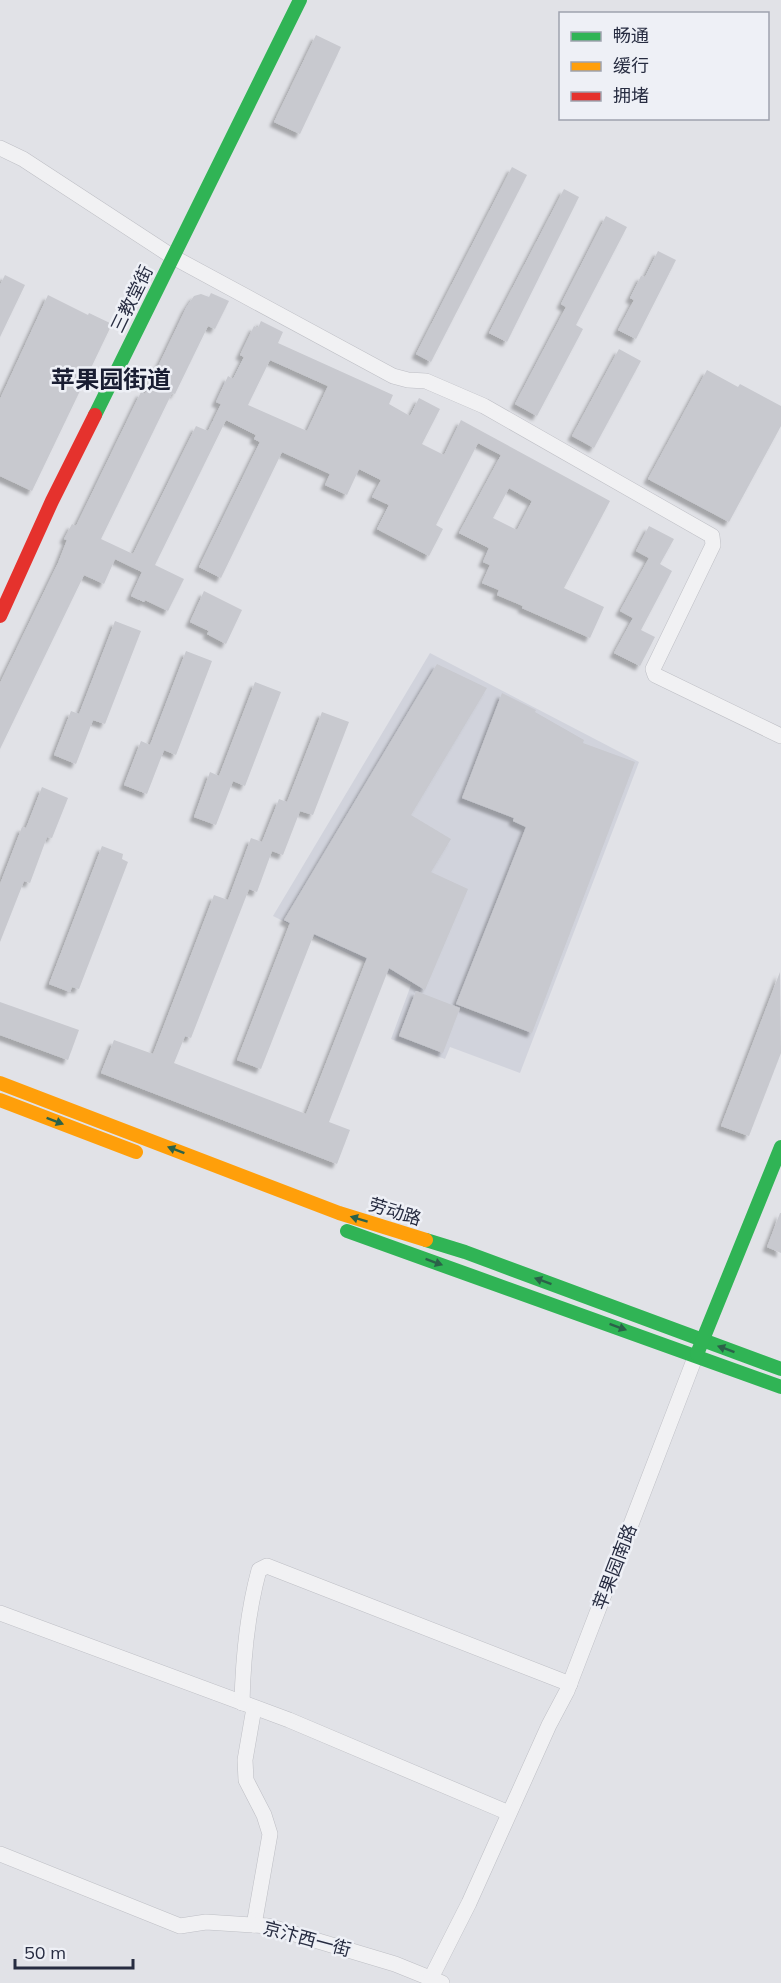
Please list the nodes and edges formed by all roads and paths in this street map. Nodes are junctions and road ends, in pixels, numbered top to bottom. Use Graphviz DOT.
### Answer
graph roads {
  1 [pos="300,0"];
  2 [pos="0,148"];
  3 [pos="173,257"];
  4 [pos="0,616"];
  5 [pos="781,736"];
  6 [pos="0,1083"];
  7 [pos="0,1100"];
  8 [pos="781,1147"];
  9 [pos="144,1155"];
  10 [pos="333,1226"];
  11 [pos="702,1340"];
  12 [pos="696,1355"];
  13 [pos="781,1370"];
  14 [pos="781,1387"];
  15 [pos="0,1613"];
  16 [pos="570,1684"];
  17 [pos="248,1705"];
  18 [pos="509,1813"];
  19 [pos="0,1854"];
  20 [pos="254,1925"];
  21 [pos="437,1981"];
  1 -- 3 [label="street, 三教堂街"];
  2 -- 3 [label="street"];
  3 -- 4 [label="street, 三教堂街"];
  3 -- 5 [label="street"];
  11 -- 6 [label="street, 劳动路, one-way"];
  7 -- 9 [label="street, one-way"];
  8 -- 11 [label="street, 苹果园南路"];
  10 -- 12 [label="street, 劳动路, one-way"];
  11 -- 12 [label="street, 苹果园南路"];
  13 -- 11 [label="street, 劳动路, one-way"];
  12 -- 14 [label="street, 劳动路"];
  12 -- 16 [label="street, 苹果园南路"];
  15 -- 17 [label="street"];
  16 -- 17 [label="street"];
  16 -- 18 [label="street, 苹果园南路"];
  17 -- 18 [label="street"];
  17 -- 20 [label="street"];
  18 -- 21 [label="street, 苹果园南路"];
  19 -- 20 [label="street, 京汴西一街"];
  20 -- 21 [label="street, 京汴西一街"];
}
